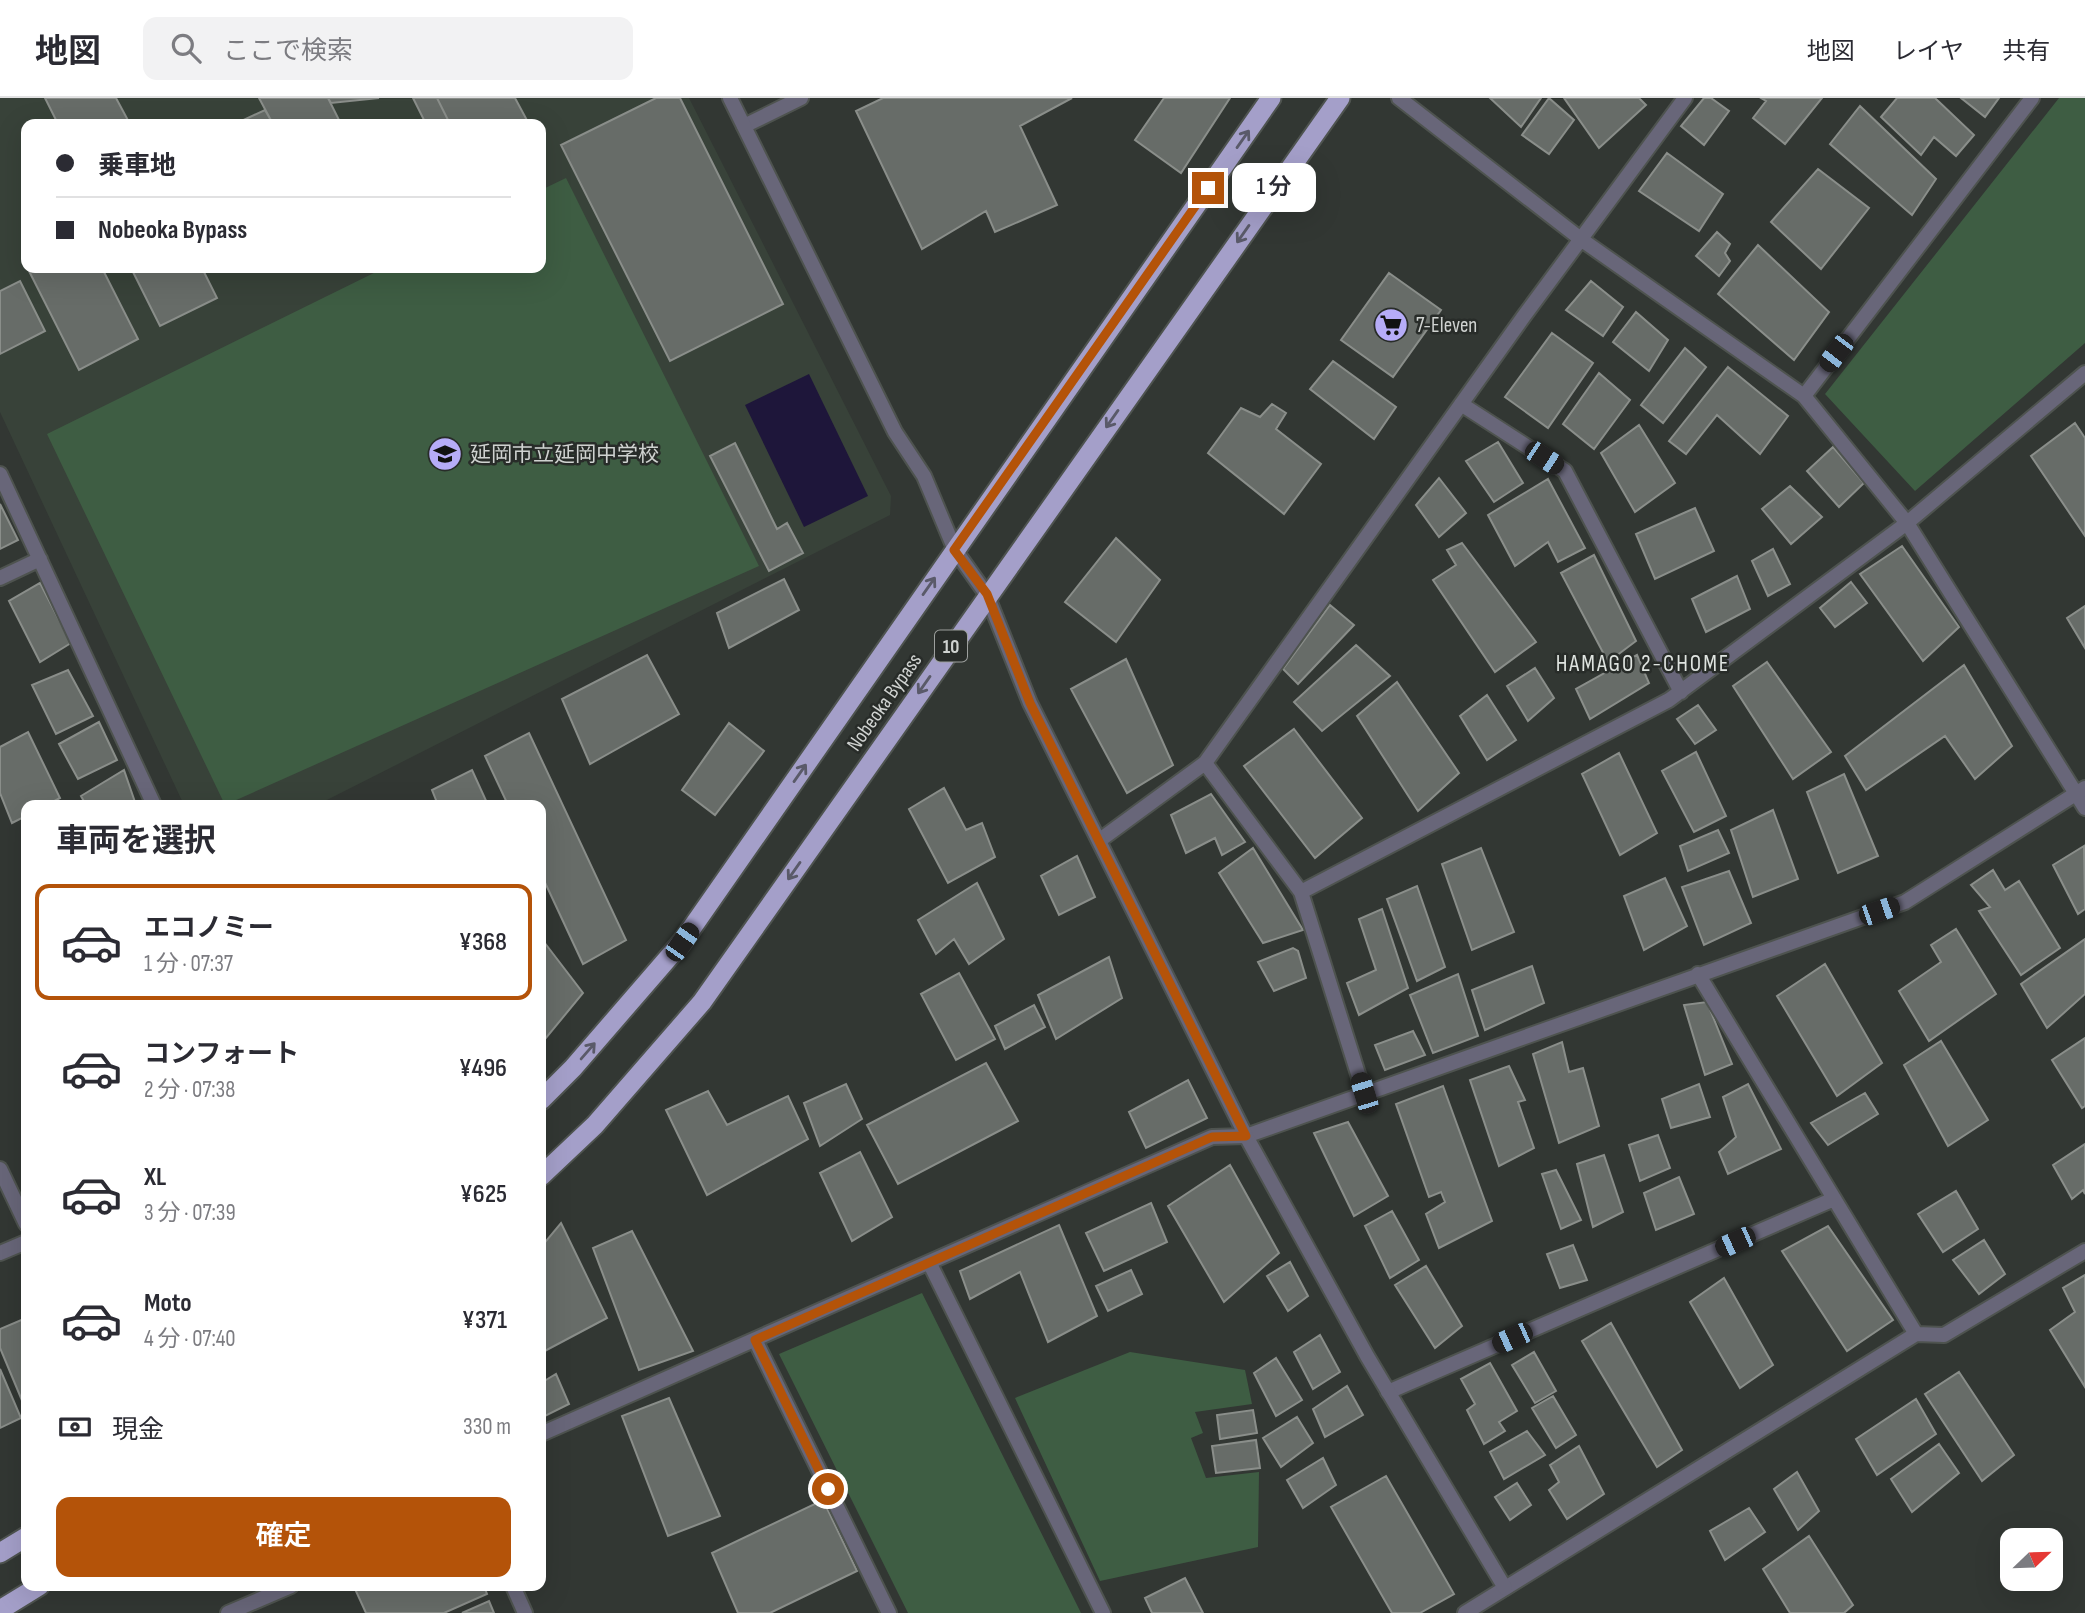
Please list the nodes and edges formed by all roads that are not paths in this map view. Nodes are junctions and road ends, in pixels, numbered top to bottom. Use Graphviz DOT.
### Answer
graph roads {
  1 [pos="730,98"];
  2 [pos="801,98"];
  3 [pos="1271,98"];
  4 [pos="1340,98"];
  5 [pos="1399,98"];
  6 [pos="1685,98"];
  7 [pos="2032,98"];
  8 [pos="744,126"];
  9 [pos="1582,240"];
  10 [pos="2085,373"];
  11 [pos="1804,396"];
  12 [pos="1461,404"];
  13 [pos="0,474"];
  14 [pos="1906,523"];
  15 [pos="954,550"];
  16 [pos="40,559"];
  17 [pos="0,578"];
  18 [pos="987,594"];
  19 [pos="1681,692"];
  20 [pos="1205,763"];
  21 [pos="2081,791"];
  22 [pos="152,800"];
  23 [pos="2085,808"];
  24 [pos="1100,840"];
  25 [pos="1301,891"];
  26 [pos="1698,974"];
  27 [pos="1364,1093"];
  28 [pos="546,1094"];
  29 [pos="1246,1136"];
  30 [pos="0,1169"];
  31 [pos="546,1171"];
  32 [pos="1834,1199"];
  33 [pos="21,1213"];
  34 [pos="21,1244"];
  35 [pos="2085,1251"];
  36 [pos="0,1253"];
  37 [pos="930,1264"];
  38 [pos="1916,1334"];
  39 [pos="755,1340"];
  40 [pos="1388,1392"];
  41 [pos="546,1432"];
  42 [pos="21,1540"];
  43 [pos="0,1553"];
  44 [pos="1505,1588"];
  45 [pos="31,1591"];
  46 [pos="279,1591"];
  47 [pos="515,1591"];
  48 [pos="0,1610"];
  49 [pos="228,1613"];
  50 [pos="525,1613"];
  51 [pos="888,1613"];
  52 [pos="1103,1613"];
  53 [pos="1465,1613"];
  1 -- 8 [label="street"];
  2 -- 8 [label="street"];
  15 -- 3 [label="highway, Nobeoka Bypass / 10, one-way"];
  4 -- 18 [label="highway, Nobeoka Bypass / 10, one-way"];
  5 -- 9 [label="street"];
  6 -- 9 [label="street"];
  7 -- 11 [label="street"];
  8 -- 15 [label="street"];
  9 -- 11 [label="street"];
  9 -- 12 [label="street"];
  10 -- 14 [label="street"];
  11 -- 14 [label="street"];
  12 -- 19 [label="street"];
  12 -- 20 [label="street"];
  13 -- 16 [label="street"];
  14 -- 19 [label="street"];
  14 -- 21 [label="street"];
  15 -- 18 [label="street"];
  28 -- 15 [label="highway, Nobeoka Bypass / 10, one-way"];
  16 -- 17 [label="street"];
  16 -- 22 [label="street"];
  18 -- 24 [label="street"];
  18 -- 31 [label="highway, Nobeoka Bypass / 10, one-way"];
  19 -- 25 [label="street"];
  20 -- 24 [label="street"];
  20 -- 25 [label="street"];
  21 -- 23 [label="street"];
  21 -- 26 [label="street"];
  24 -- 29 [label="street"];
  25 -- 27 [label="street"];
  26 -- 27 [label="street"];
  26 -- 32 [label="street"];
  27 -- 29 [label="street"];
  29 -- 37 [label="street"];
  29 -- 40 [label="street"];
  30 -- 33 [label="street"];
  32 -- 38 [label="street"];
  32 -- 40 [label="street"];
  34 -- 36 [label="street"];
  35 -- 38 [label="street"];
  37 -- 39 [label="street"];
  37 -- 52 [label="street"];
  38 -- 44 [label="street"];
  39 -- 41 [label="street"];
  39 -- 51 [label="street"];
  40 -- 44 [label="street"];
  42 -- 43 [label="highway"];
  44 -- 53 [label="street"];
  45 -- 48 [label="highway"];
  46 -- 49 [label="street"];
  47 -- 50 [label="street"];
}
